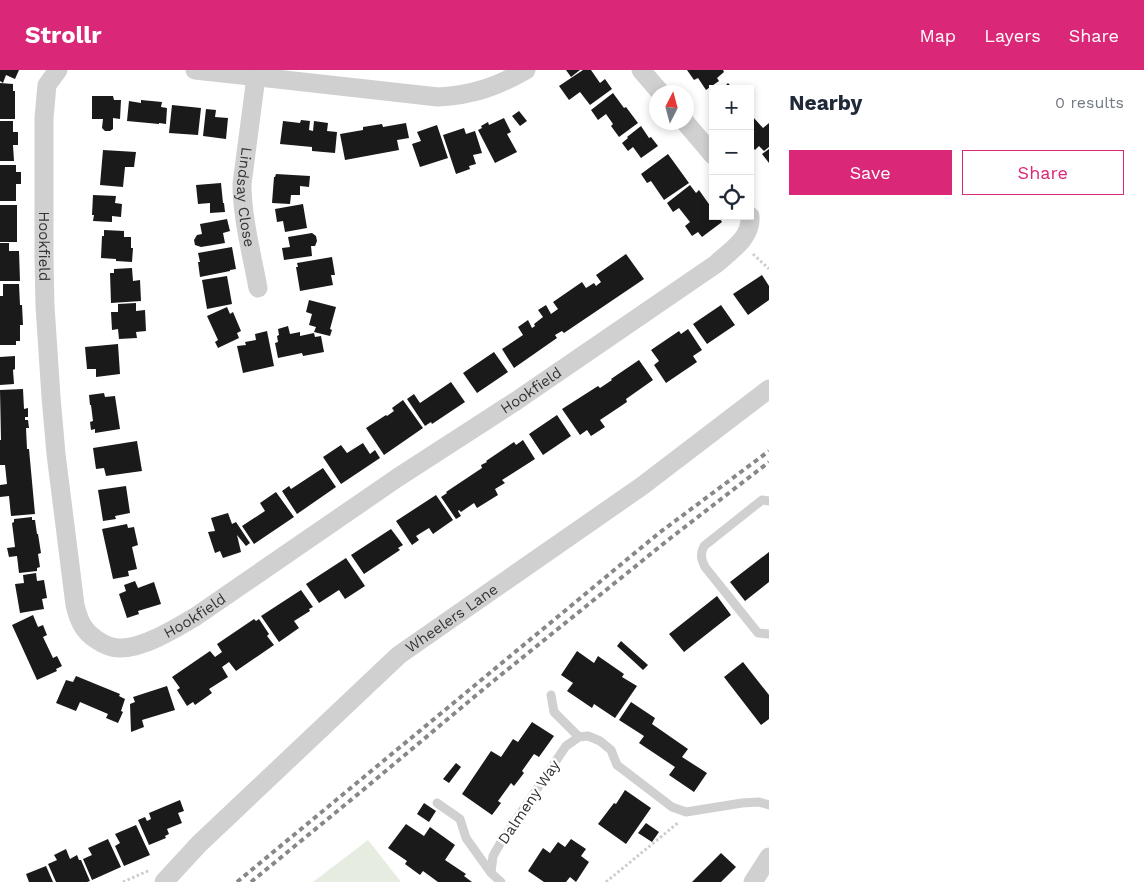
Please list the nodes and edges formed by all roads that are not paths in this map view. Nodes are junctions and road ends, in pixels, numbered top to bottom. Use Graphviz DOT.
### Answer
graph roads {
  1 [pos="58,70"];
  2 [pos="195,70"];
  3 [pos="526,70"];
  4 [pos="641,70"];
  5 [pos="256,77"];
  6 [pos="654,85"];
  7 [pos="693,130"];
  8 [pos="709,150"];
  9 [pos="750,220"];
  10 [pos="258,288"];
  11 [pos="769,389"];
  12 [pos="769,501"];
  13 [pos="769,634"];
  14 [pos="551,696"];
  15 [pos="578,737"];
  16 [pos="437,803"];
  17 [pos="769,805"];
  18 [pos="769,857"];
  19 [pos="491,873"];
  20 [pos="164,881"];
  21 [pos="501,882"];
  22 [pos="753,882"];
  1 -- 9 [label="street, Hookfield"];
  2 -- 5 [label="street"];
  3 -- 5 [label="street"];
  4 -- 6 [label="street"];
  5 -- 10 [label="street, Lindsay Close"];
  7 -- 8 [label="street"];
  11 -- 20 [label="street, Wheelers Lane"];
  12 -- 13 [label="lane"];
  14 -- 15 [label="lane"];
  15 -- 17 [label="lane"];
  15 -- 19 [label="lane, Dalmeny Way"];
  16 -- 19 [label="lane"];
  18 -- 22 [label="street"];
  19 -- 21 [label="lane"];
}
